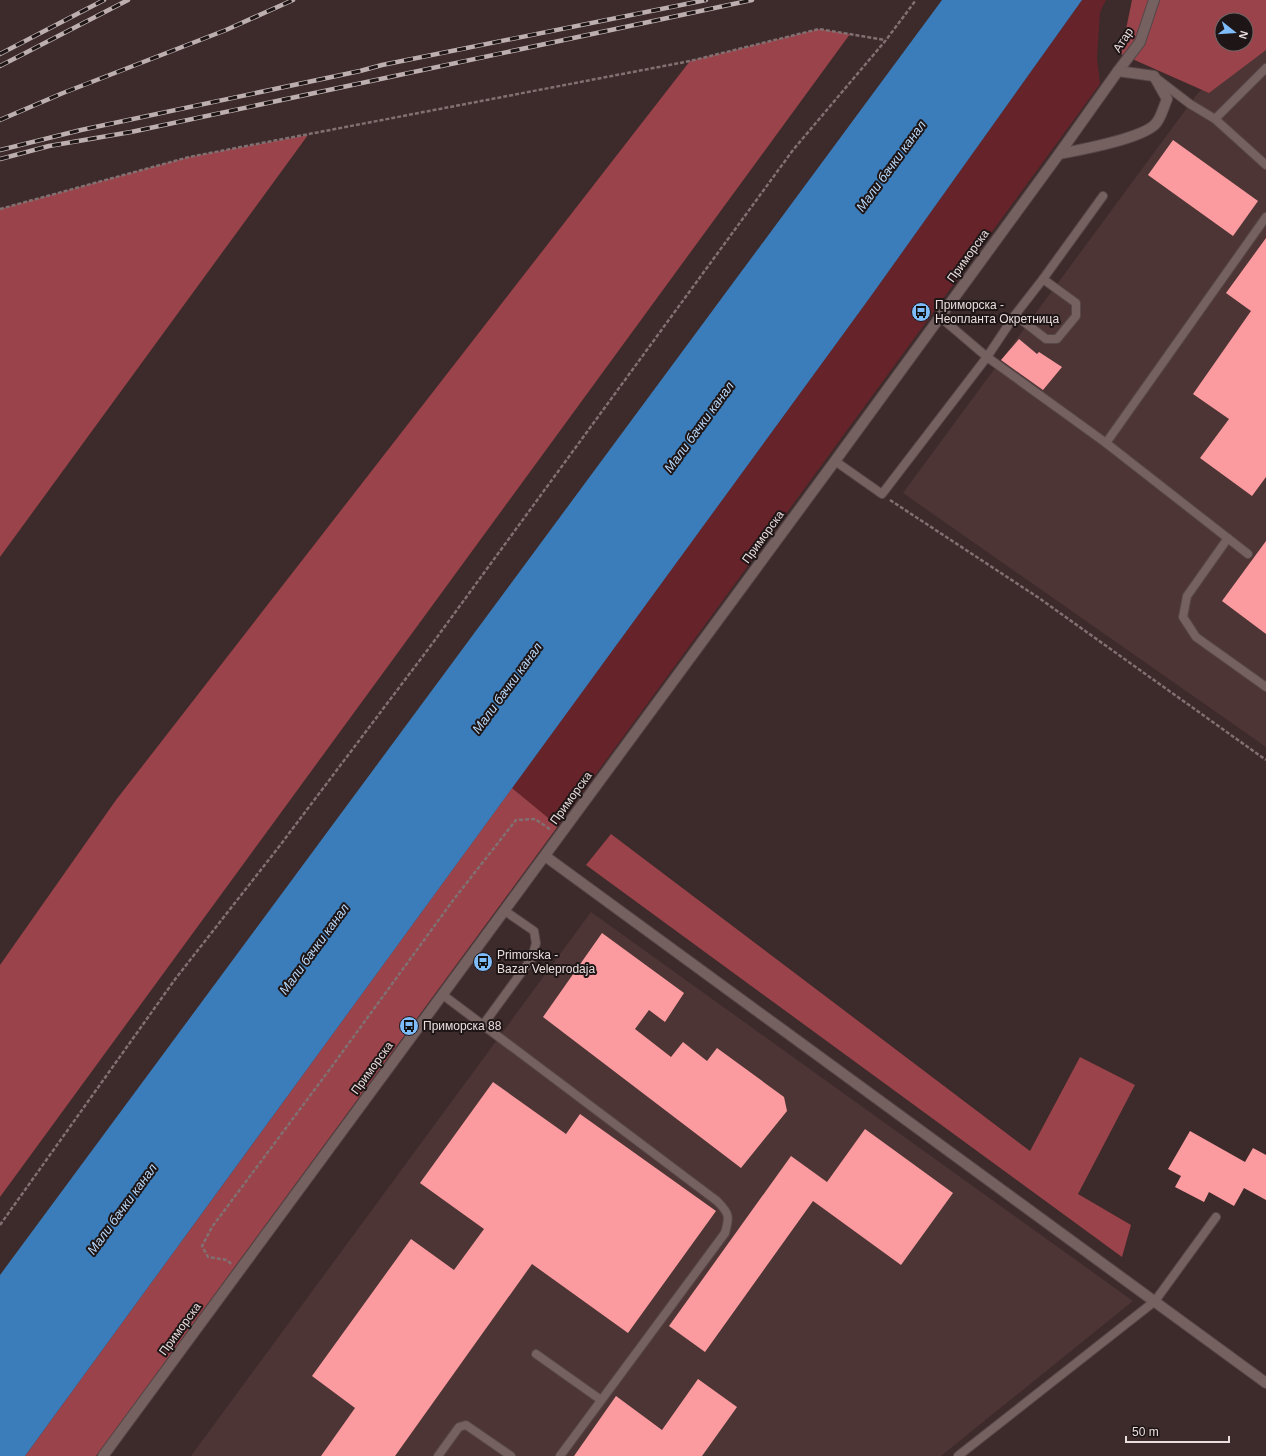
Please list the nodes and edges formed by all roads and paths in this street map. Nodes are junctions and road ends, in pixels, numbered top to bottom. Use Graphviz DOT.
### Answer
graph roads {
  1 [pos="916,0"];
  2 [pos="1154,0"];
  3 [pos="886,40"];
  4 [pos="1266,68"];
  5 [pos="1118,71"];
  6 [pos="1154,76"];
  7 [pos="1216,119"];
  8 [pos="1059,154"];
  9 [pos="1266,165"];
  10 [pos="1103,196"];
  11 [pos="0,209"];
  12 [pos="1266,217"];
  13 [pos="1043,278"];
  14 [pos="1015,316"];
  15 [pos="940,317"];
  16 [pos="987,357"];
  17 [pos="1106,443"];
  18 [pos="835,461"];
  19 [pos="882,494"];
  20 [pos="1228,538"];
  21 [pos="1248,554"];
  22 [pos="1266,687"];
  23 [pos="1266,760"];
  24 [pos="559,836"];
  25 [pos="545,856"];
  26 [pos="505,911"];
  27 [pos="443,995"];
  28 [pos="483,1025"];
  29 [pos="1216,1217"];
  30 [pos="0,1225"];
  31 [pos="240,1270"];
  32 [pos="1155,1301"];
  33 [pos="536,1354"];
  34 [pos="1266,1383"];
  35 [pos="601,1400"];
  36 [pos="103,1456"];
  37 [pos="438,1456"];
  38 [pos="512,1456"];
  39 [pos="560,1456"];
  40 [pos="958,1456"];
  1 -- 3 [label="path"];
  2 -- 5 [label="street, Атар"];
  3 -- 11 [label="path"];
  3 -- 30 [label="path"];
  4 -- 7 [label="lane"];
  5 -- 6 [label="street"];
  5 -- 8 [label="street, Приморска"];
  6 -- 7 [label="lane"];
  6 -- 8 [label="street"];
  7 -- 9 [label="lane"];
  8 -- 15 [label="street, Приморска"];
  10 -- 13 [label="lane"];
  12 -- 17 [label="lane"];
  13 -- 14 [label="lane"];
  13 -- 14 [label="lane"];
  14 -- 16 [label="lane"];
  15 -- 16 [label="lane"];
  15 -- 18 [label="street, Приморска"];
  16 -- 17 [label="lane"];
  16 -- 19 [label="lane"];
  17 -- 20 [label="lane"];
  18 -- 19 [label="lane"];
  18 -- 24 [label="street, Приморска"];
  19 -- 23 [label="path"];
  20 -- 21 [label="lane"];
  20 -- 22 [label="lane"];
  24 -- 25 [label="street, Приморска"];
  24 -- 31 [label="path"];
  25 -- 26 [label="street, Приморска"];
  25 -- 32 [label="street"];
  26 -- 27 [label="street, Приморска"];
  26 -- 28 [label="lane"];
  27 -- 28 [label="lane"];
  27 -- 31 [label="street, Приморска"];
  28 -- 35 [label="lane"];
  29 -- 32 [label="lane"];
  31 -- 36 [label="street, Приморска"];
  32 -- 34 [label="street"];
  32 -- 40 [label="lane"];
  33 -- 35 [label="lane"];
  35 -- 39 [label="lane"];
  37 -- 38 [label="lane"];
}
